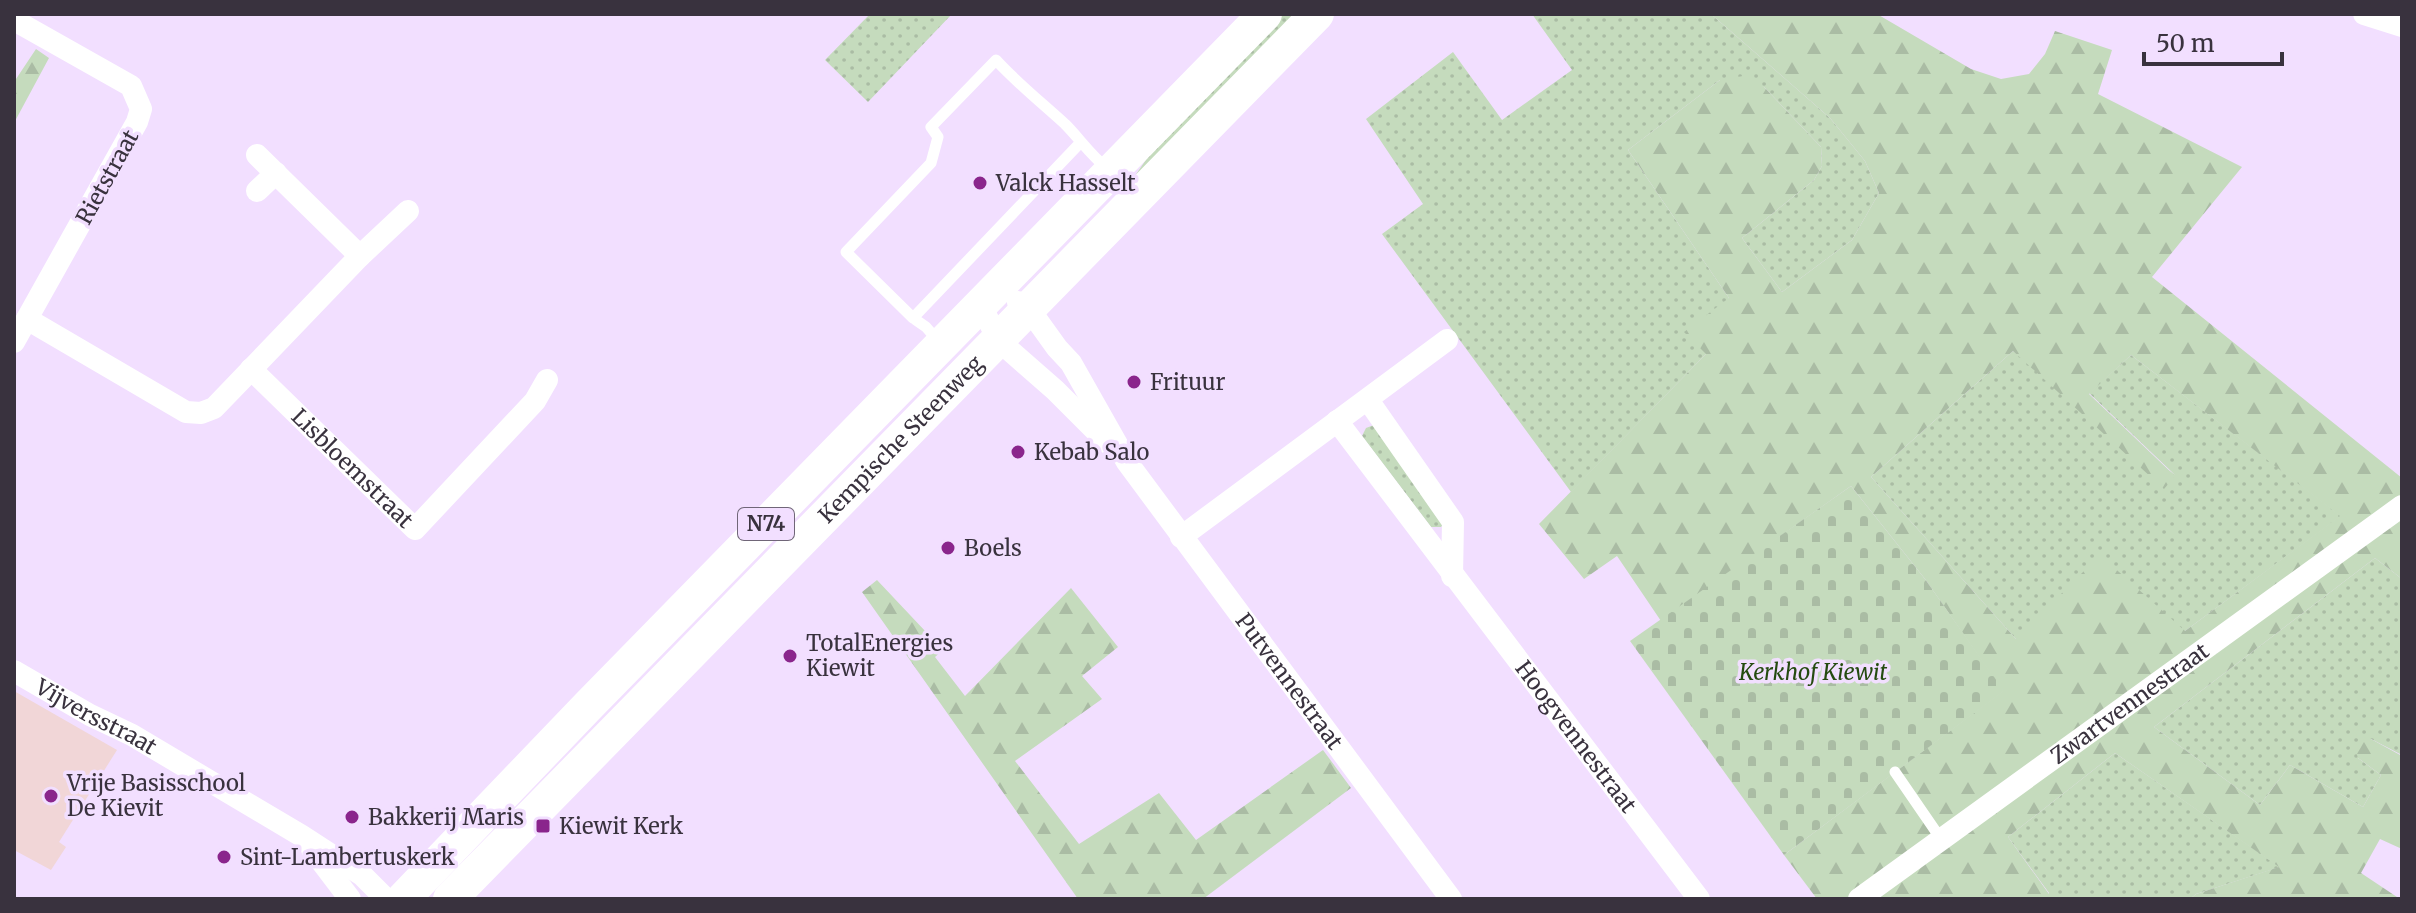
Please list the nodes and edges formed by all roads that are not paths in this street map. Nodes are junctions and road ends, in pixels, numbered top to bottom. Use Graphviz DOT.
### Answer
graph roads {
  1 [pos="1265,14"];
  2 [pos="1317,14"];
  3 [pos="2364,14"];
  4 [pos="14,20"];
  5 [pos="2402,26"];
  6 [pos="1081,142"];
  7 [pos="257,155"];
  8 [pos="1111,172"];
  9 [pos="276,173"];
  10 [pos="257,191"];
  11 [pos="408,211"];
  12 [pos="360,256"];
  13 [pos="989,297"];
  14 [pos="1029,309"];
  15 [pos="913,318"];
  16 [pos="27,319"];
  17 [pos="998,340"];
  18 [pos="1447,340"];
  19 [pos="14,342"];
  20 [pos="942,345"];
  21 [pos="251,369"];
  22 [pos="547,380"];
  23 [pos="1368,400"];
  24 [pos="1337,421"];
  25 [pos="1127,462"];
  26 [pos="2402,506"];
  27 [pos="1181,537"];
  28 [pos="1452,576"];
  29 [pos="14,671"];
  30 [pos="1895,772"];
  31 [pos="302,836"];
  32 [pos="1941,839"];
  33 [pos="350,899"];
  34 [pos="386,899"];
  35 [pos="403,899"];
  36 [pos="450,899"];
  37 [pos="1451,899"];
  38 [pos="1699,899"];
  39 [pos="1859,899"];
  1 -- 8 [label="main road, Kempische Steenweg / N74"];
  2 -- 14 [label="main road, Kempische Steenweg / N74"];
  3 -- 5 [label="street"];
  4 -- 16 [label="street, Rietstraat"];
  6 -- 8 [label="lane"];
  6 -- 15 [label="lane"];
  6 -- 15 [label="lane"];
  7 -- 9 [label="street"];
  8 -- 13 [label="main road, Kempische Steenweg / N74"];
  9 -- 10 [label="street"];
  9 -- 12 [label="street"];
  11 -- 12 [label="street"];
  12 -- 21 [label="street"];
  13 -- 14 [label="street, Putvennestraat"];
  13 -- 17 [label="street, Putvennestraat"];
  13 -- 20 [label="main road, Kempische Steenweg / N74"];
  14 -- 17 [label="main road, Kempische Steenweg / N74"];
  14 -- 25 [label="street, Putvennestraat"];
  15 -- 20 [label="lane"];
  16 -- 19 [label="street, Rietstraat"];
  16 -- 21 [label="street"];
  17 -- 25 [label="street, Putvennestraat"];
  17 -- 36 [label="main road, Kempische Steenweg / N74"];
  18 -- 23 [label="street"];
  20 -- 35 [label="main road, Kempische Steenweg / N74"];
  21 -- 22 [label="street, Lisbloemstraat"];
  23 -- 24 [label="street"];
  23 -- 28 [label="street"];
  24 -- 27 [label="street"];
  24 -- 28 [label="street, Hoogvennestraat"];
  25 -- 27 [label="street, Putvennestraat"];
  26 -- 32 [label="street, Zwartvennestraat"];
  27 -- 37 [label="street, Putvennestraat"];
  28 -- 38 [label="street, Hoogvennestraat"];
  29 -- 31 [label="street, Vijversstraat"];
  30 -- 32 [label="lane"];
  31 -- 33 [label="street, Vijversstraat"];
  31 -- 34 [label="street, Vijversstraat"];
  32 -- 39 [label="street, Zwartvennestraat"];
}
